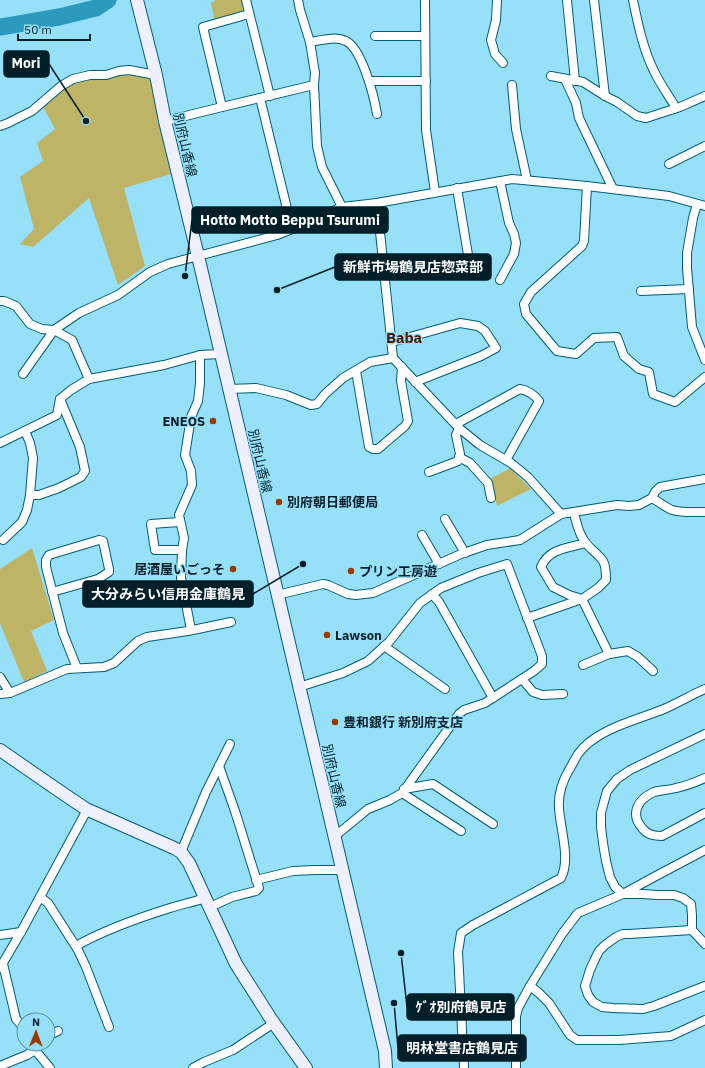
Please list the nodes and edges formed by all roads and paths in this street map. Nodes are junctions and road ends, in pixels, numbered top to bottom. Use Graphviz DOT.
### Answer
graph roads {
  1 [pos="137,0"];
  2 [pos="246,0"];
  3 [pos="298,0"];
  4 [pos="425,0"];
  5 [pos="497,0"];
  6 [pos="567,0"];
  7 [pos="594,0"];
  8 [pos="633,0"];
  9 [pos="249,14"];
  10 [pos="376,36"];
  11 [pos="425,36"];
  12 [pos="310,42"];
  13 [pos="503,62"];
  14 [pos="156,74"];
  15 [pos="551,76"];
  16 [pos="565,79"];
  17 [pos="369,81"];
  18 [pos="426,81"];
  19 [pos="575,81"];
  20 [pos="314,85"];
  21 [pos="512,85"];
  22 [pos="270,96"];
  23 [pos="605,96"];
  24 [pos="705,96"];
  25 [pos="260,98"];
  26 [pos="222,107"];
  27 [pos="676,108"];
  28 [pos="377,114"];
  29 [pos="165,121"];
  30 [pos="0,126"];
  31 [pos="705,146"];
  32 [pos="670,164"];
  33 [pos="528,180"];
  34 [pos="500,181"];
  35 [pos="587,186"];
  36 [pos="458,188"];
  37 [pos="613,189"];
  38 [pos="435,192"];
  39 [pos="377,203"];
  40 [pos="701,205"];
  41 [pos="342,207"];
  42 [pos="292,229"];
  43 [pos="198,256"];
  44 [pos="470,267"];
  45 [pos="500,280"];
  46 [pos="690,289"];
  47 [pos="641,292"];
  48 [pos="0,301"];
  49 [pos="54,330"];
  50 [pos="392,342"];
  51 [pos="221,354"];
  52 [pos="200,355"];
  53 [pos="393,358"];
  54 [pos="705,360"];
  55 [pos="402,367"];
  56 [pos="356,371"];
  57 [pos="23,374"];
  58 [pos="705,378"];
  59 [pos="89,379"];
  60 [pos="415,382"];
  61 [pos="229,389"];
  62 [pos="60,399"];
  63 [pos="457,426"];
  64 [pos="25,431"];
  65 [pos="0,443"];
  66 [pos="459,457"];
  67 [pos="506,460"];
  68 [pos="429,472"];
  69 [pos="705,479"];
  70 [pos="30,495"];
  71 [pos="491,498"];
  72 [pos="652,498"];
  73 [pos="705,512"];
  74 [pos="574,513"];
  75 [pos="561,514"];
  76 [pos="445,519"];
  77 [pos="180,522"];
  78 [pos="422,535"];
  79 [pos="3,540"];
  80 [pos="586,543"];
  81 [pos="182,550"];
  82 [pos="465,553"];
  83 [pos="439,564"];
  84 [pos="52,592"];
  85 [pos="432,594"];
  86 [pos="277,595"];
  87 [pos="582,599"];
  88 [pos="528,618"];
  89 [pos="231,622"];
  90 [pos="191,630"];
  91 [pos="384,646"];
  92 [pos="609,654"];
  93 [pos="583,664"];
  94 [pos="77,668"];
  95 [pos="653,671"];
  96 [pos="0,677"];
  97 [pos="522,679"];
  98 [pos="299,687"];
  99 [pos="705,688"];
  100 [pos="445,689"];
  101 [pos="10,693"];
  102 [pos="0,694"];
  103 [pos="564,694"];
  104 [pos="493,698"];
  105 [pos="705,734"];
  106 [pos="230,744"];
  107 [pos="0,750"];
  108 [pos="219,766"];
  109 [pos="705,778"];
  110 [pos="403,791"];
  111 [pos="87,810"];
  112 [pos="705,813"];
  113 [pos="493,824"];
  114 [pos="461,830"];
  115 [pos="334,837"];
  116 [pos="705,850"];
  117 [pos="182,852"];
  118 [pos="342,870"];
  119 [pos="256,880"];
  120 [pos="623,894"];
  121 [pos="40,897"];
  122 [pos="207,902"];
  123 [pos="692,930"];
  124 [pos="21,932"];
  125 [pos="0,935"];
  126 [pos="705,944"];
  127 [pos="76,946"];
  128 [pos="1,966"];
  129 [pos="530,986"];
  130 [pos="705,986"];
  131 [pos="16,1019"];
  132 [pos="705,1020"];
  133 [pos="274,1023"];
  134 [pos="109,1027"];
  135 [pos="30,1052"];
  136 [pos="39,1052"];
  137 [pos="0,1066"];
  138 [pos="50,1068"];
  139 [pos="193,1068"];
  140 [pos="306,1068"];
  141 [pos="386,1068"];
  142 [pos="464,1068"];
  143 [pos="516,1068"];
  1 -- 14 [label="main road, 別府山香線"];
  2 -- 9 [label="street"];
  3 -- 12 [label="street"];
  4 -- 11 [label="street"];
  5 -- 13 [label="street"];
  6 -- 19 [label="street"];
  7 -- 23 [label="street"];
  8 -- 27 [label="street"];
  9 -- 22 [label="street"];
  9 -- 26 [label="street"];
  10 -- 11 [label="street"];
  11 -- 18 [label="street"];
  12 -- 17 [label="street"];
  12 -- 20 [label="street"];
  14 -- 29 [label="main road, 別府山香線"];
  14 -- 30 [label="street"];
  15 -- 16 [label="street"];
  16 -- 19 [label="street"];
  16 -- 37 [label="street"];
  17 -- 18 [label="street"];
  17 -- 28 [label="street"];
  18 -- 38 [label="street"];
  19 -- 23 [label="street"];
  20 -- 22 [label="street"];
  20 -- 41 [label="street"];
  21 -- 33 [label="street"];
  22 -- 25 [label="street"];
  23 -- 27 [label="street"];
  24 -- 27 [label="street"];
  25 -- 26 [label="street"];
  25 -- 42 [label="street"];
  26 -- 29 [label="street"];
  29 -- 43 [label="main road, 別府山香線"];
  31 -- 32 [label="street"];
  33 -- 34 [label="street"];
  33 -- 35 [label="street"];
  34 -- 36 [label="street"];
  34 -- 45 [label="street"];
  35 -- 37 [label="street"];
  35 -- 58 [label="street"];
  36 -- 38 [label="street"];
  36 -- 44 [label="street"];
  37 -- 40 [label="street"];
  38 -- 39 [label="street"];
  39 -- 41 [label="street"];
  39 -- 50 [label="street"];
  40 -- 46 [label="street"];
  41 -- 42 [label="street"];
  42 -- 43 [label="street"];
  43 -- 49 [label="street"];
  43 -- 51 [label="main road, 別府山香線"];
  46 -- 47 [label="street"];
  46 -- 54 [label="street"];
  48 -- 49 [label="street"];
  49 -- 57 [label="street"];
  49 -- 59 [label="street"];
  50 -- 53 [label="street"];
  50 -- 60 [label="street"];
  51 -- 52 [label="street"];
  51 -- 61 [label="main road, 別府山香線"];
  52 -- 59 [label="street"];
  52 -- 77 [label="street"];
  53 -- 55 [label="street"];
  53 -- 56 [label="street"];
  55 -- 56 [label="street"];
  55 -- 60 [label="street"];
  56 -- 61 [label="street"];
  59 -- 62 [label="street"];
  60 -- 63 [label="street"];
  61 -- 86 [label="main road, 別府山香線"];
  62 -- 64 [label="street"];
  62 -- 70 [label="street"];
  63 -- 66 [label="street"];
  63 -- 67 [label="street"];
  63 -- 67 [label="street"];
  64 -- 65 [label="street"];
  64 -- 70 [label="street"];
  66 -- 68 [label="street"];
  66 -- 71 [label="street"];
  67 -- 75 [label="street"];
  69 -- 72 [label="street"];
  70 -- 79 [label="street"];
  72 -- 73 [label="street"];
  72 -- 74 [label="street"];
  74 -- 75 [label="street"];
  74 -- 80 [label="street"];
  75 -- 82 [label="street"];
  76 -- 82 [label="street"];
  77 -- 81 [label="street"];
  77 -- 81 [label="street"];
  78 -- 83 [label="street"];
  80 -- 87 [label="street"];
  80 -- 87 [label="street"];
  81 -- 90 [label="street"];
  82 -- 83 [label="street"];
  83 -- 86 [label="street"];
  84 -- 84 [label="street"];
  84 -- 94 [label="street"];
  85 -- 88 [label="street"];
  85 -- 91 [label="street"];
  85 -- 104 [label="street"];
  86 -- 98 [label="main road, 別府山香線"];
  87 -- 88 [label="street"];
  87 -- 92 [label="street"];
  88 -- 97 [label="street"];
  89 -- 90 [label="street"];
  90 -- 94 [label="street"];
  91 -- 98 [label="street"];
  91 -- 100 [label="street"];
  92 -- 93 [label="street"];
  92 -- 95 [label="street"];
  94 -- 101 [label="street"];
  96 -- 101 [label="street"];
  97 -- 103 [label="street"];
  97 -- 104 [label="street"];
  98 -- 115 [label="main road, 別府山香線"];
  99 -- 142 [label="street"];
  101 -- 102 [label="street"];
  104 -- 110 [label="street"];
  105 -- 120 [label="street"];
  106 -- 108 [label="street"];
  107 -- 111 [label="main road"];
  108 -- 117 [label="street"];
  108 -- 119 [label="street"];
  109 -- 112 [label="street"];
  110 -- 113 [label="street"];
  110 -- 114 [label="street"];
  110 -- 115 [label="street"];
  111 -- 117 [label="main road"];
  111 -- 121 [label="street"];
  115 -- 118 [label="main road, 別府山香線"];
  116 -- 120 [label="street"];
  117 -- 122 [label="main road"];
  118 -- 119 [label="street"];
  118 -- 141 [label="main road, 別府山香線"];
  119 -- 122 [label="street"];
  120 -- 123 [label="street"];
  120 -- 129 [label="street"];
  121 -- 124 [label="street"];
  121 -- 127 [label="street"];
  122 -- 127 [label="street"];
  122 -- 133 [label="main road"];
  123 -- 126 [label="street"];
  123 -- 130 [label="street"];
  124 -- 125 [label="street"];
  124 -- 128 [label="street"];
  127 -- 134 [label="street"];
  128 -- 131 [label="street"];
  129 -- 132 [label="street"];
  129 -- 143 [label="street"];
  133 -- 139 [label="street"];
  133 -- 140 [label="main road"];
  135 -- 137 [label="street"];
  136 -- 138 [label="street"];
}
